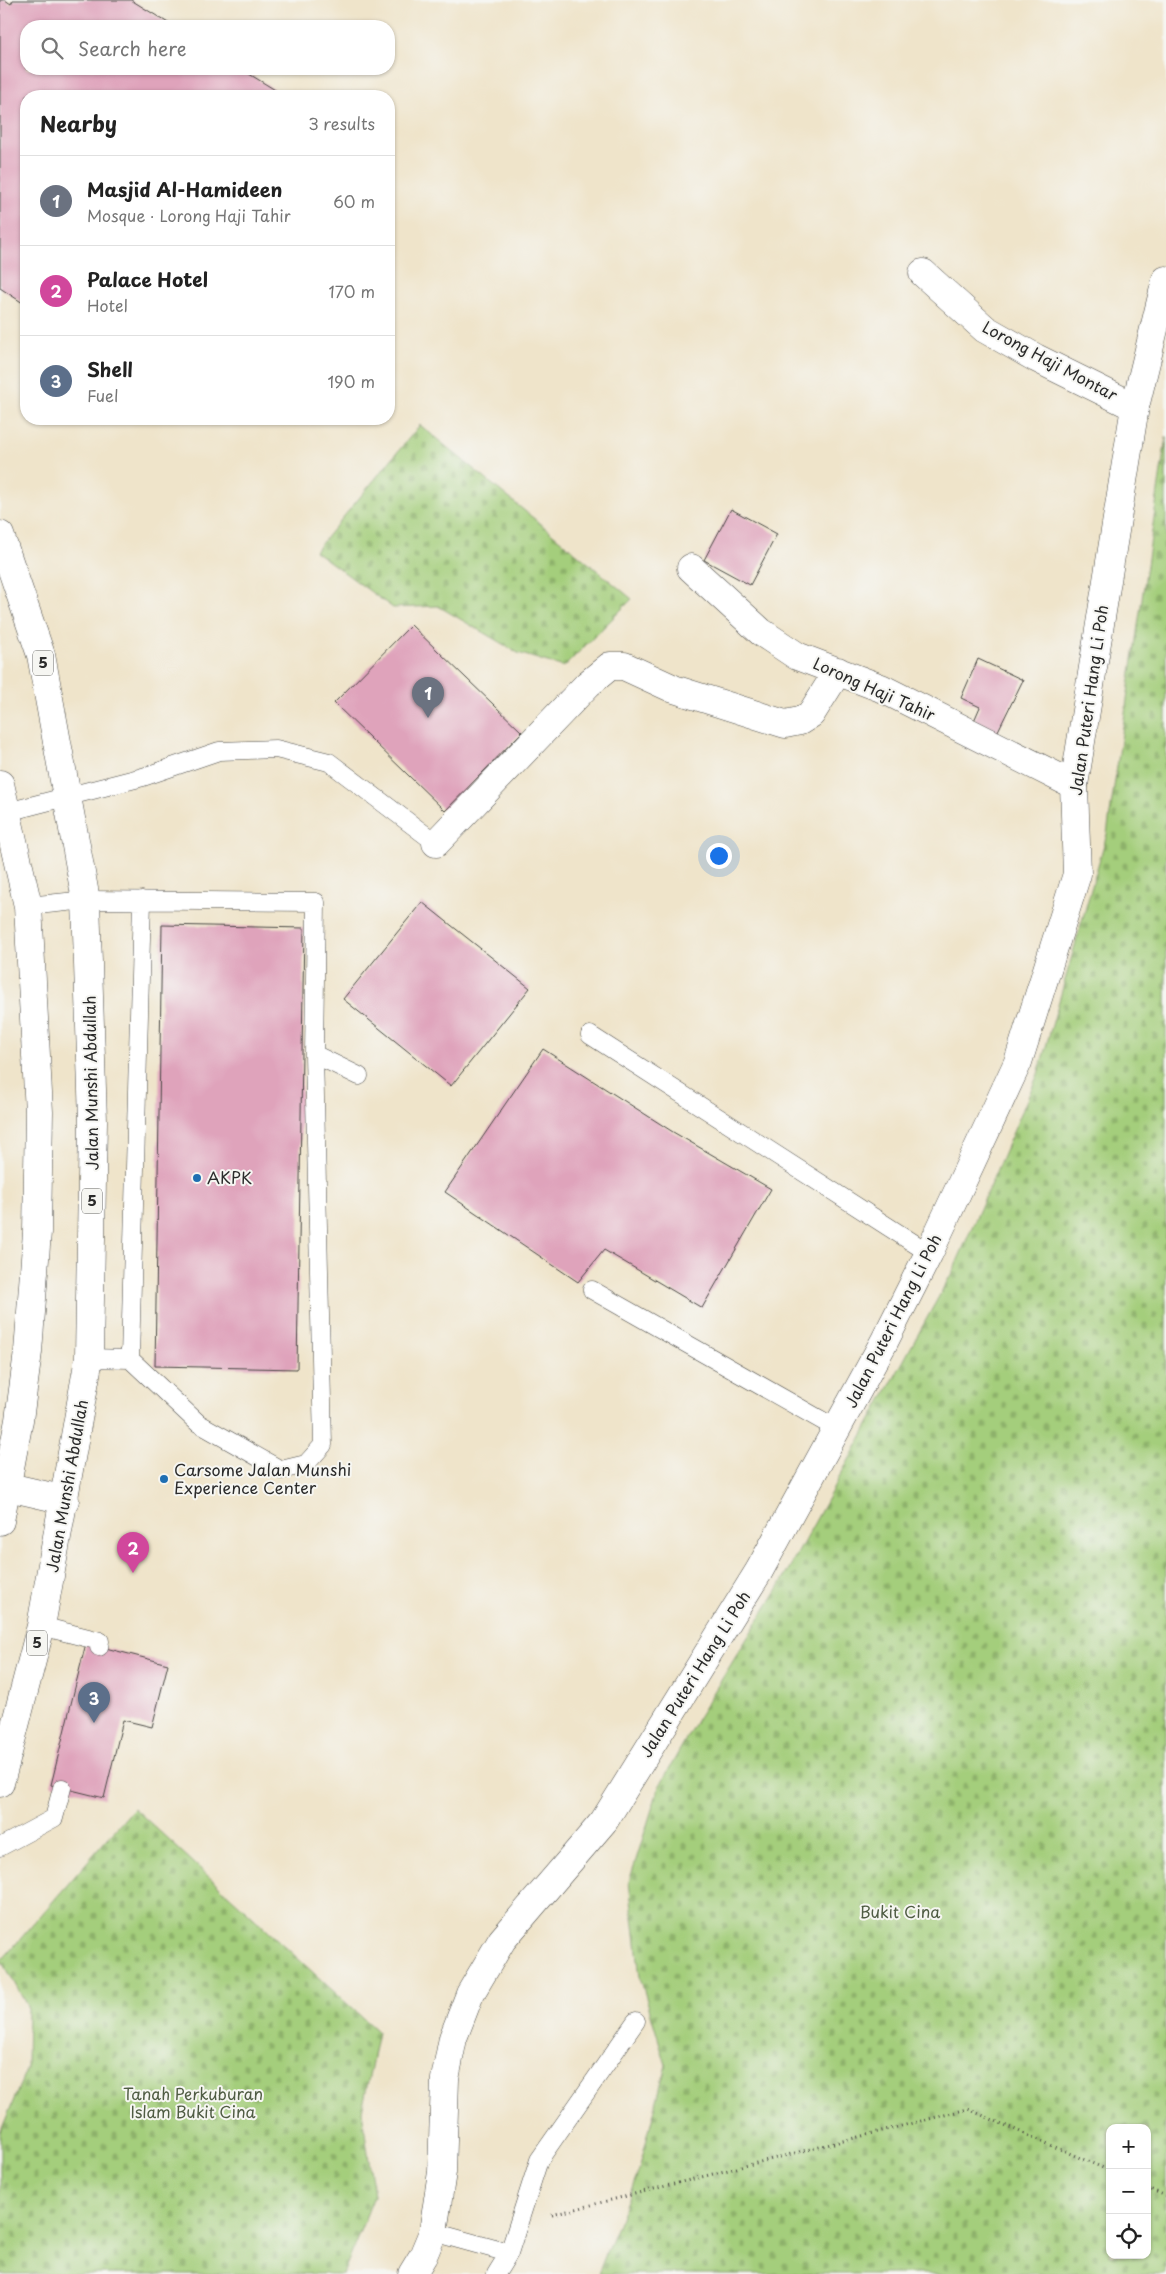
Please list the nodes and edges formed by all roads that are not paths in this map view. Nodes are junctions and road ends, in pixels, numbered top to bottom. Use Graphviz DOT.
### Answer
graph roads {
  1 [pos="923,273"];
  2 [pos="1166,280"];
  3 [pos="1135,407"];
  4 [pos="0,535"];
  5 [pos="691,568"];
  6 [pos="838,671"];
  7 [pos="0,784"];
  8 [pos="1074,785"];
  9 [pos="68,797"];
  10 [pos="7,812"];
  11 [pos="436,844"];
  12 [pos="86,900"];
  13 [pos="142,900"];
  14 [pos="28,906"];
  15 [pos="590,1035"];
  16 [pos="314,1054"];
  17 [pos="359,1076"];
  18 [pos="929,1253"];
  19 [pos="592,1290"];
  20 [pos="89,1358"];
  21 [pos="130,1359"];
  22 [pos="837,1429"];
  23 [pos="3,1486"];
  24 [pos="65,1500"];
  25 [pos="0,1521"];
  26 [pos="41,1626"];
  27 [pos="99,1647"];
  28 [pos="0,1783"];
  29 [pos="62,1788"];
  30 [pos="0,1848"];
  31 [pos="636,2021"];
  32 [pos="433,2232"];
  33 [pos="508,2253"];
  34 [pos="412,2274"];
  35 [pos="496,2274"];
  1 -- 3 [label="main road, Lorong Haji Montar"];
  2 -- 3 [label="main road, Jalan Puteri Hang Li Poh"];
  3 -- 8 [label="main road, Jalan Puteri Hang Li Poh"];
  4 -- 9 [label="main road, Jalan Munshi Abdullah / 5"];
  5 -- 6 [label="main road, Lorong Haji Tahir"];
  6 -- 8 [label="main road, Lorong Haji Tahir"];
  6 -- 11 [label="main road"];
  7 -- 10 [label="main road"];
  8 -- 18 [label="main road, Jalan Puteri Hang Li Poh"];
  9 -- 10 [label="lane"];
  9 -- 11 [label="lane"];
  9 -- 12 [label="main road, Jalan Munshi Abdullah / 5"];
  10 -- 14 [label="main road"];
  12 -- 13 [label="lane"];
  12 -- 14 [label="lane"];
  12 -- 20 [label="main road, Jalan Munshi Abdullah / 5"];
  13 -- 16 [label="lane"];
  13 -- 21 [label="lane"];
  14 -- 23 [label="main road"];
  15 -- 18 [label="lane"];
  16 -- 17 [label="lane"];
  16 -- 21 [label="lane"];
  18 -- 22 [label="main road, Jalan Puteri Hang Li Poh"];
  19 -- 22 [label="lane"];
  20 -- 21 [label="lane"];
  20 -- 24 [label="main road, Jalan Munshi Abdullah / 5"];
  22 -- 32 [label="main road, Jalan Puteri Hang Li Poh"];
  23 -- 24 [label="main road"];
  23 -- 25 [label="main road"];
  24 -- 26 [label="main road, Jalan Munshi Abdullah / 5"];
  26 -- 27 [label="lane"];
  26 -- 28 [label="main road, Jalan Munshi Abdullah / 5"];
  29 -- 30 [label="lane"];
  31 -- 33 [label="lane"];
  32 -- 33 [label="lane"];
  32 -- 34 [label="main road, Jalan Puteri Hang Li Poh"];
  33 -- 35 [label="lane"];
}
